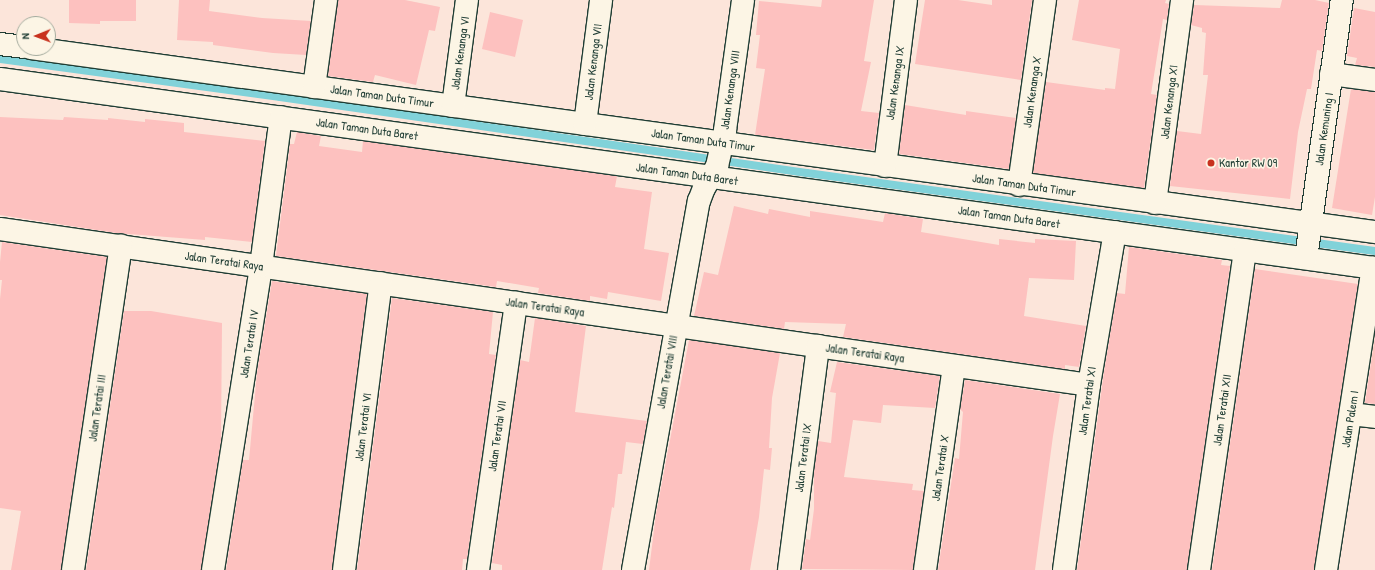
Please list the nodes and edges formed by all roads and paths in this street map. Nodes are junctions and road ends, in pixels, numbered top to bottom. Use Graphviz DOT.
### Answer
graph roads {
  1 [pos="326,0"];
  2 [pos="467,0"];
  3 [pos="601,0"];
  4 [pos="743,0"];
  5 [pos="906,0"];
  6 [pos="1045,0"];
  7 [pos="1182,0"];
  8 [pos="1342,0"];
  9 [pos="0,44"];
  10 [pos="16,46"];
  11 [pos="56,51"];
  12 [pos="1331,74"];
  13 [pos="0,79"];
  14 [pos="1375,80"];
  15 [pos="314,87"];
  16 [pos="453,106"];
  17 [pos="281,117"];
  18 [pos="585,124"];
  19 [pos="717,159"];
  20 [pos="885,166"];
  21 [pos="1019,184"];
  22 [pos="1155,203"];
  23 [pos="0,229"];
  24 [pos="1114,232"];
  25 [pos="1375,232"];
  26 [pos="1308,239"];
  27 [pos="121,246"];
  28 [pos="1245,250"];
  29 [pos="261,266"];
  30 [pos="1374,268"];
  31 [pos="381,283"];
  32 [pos="516,303"];
  33 [pos="676,325"];
  34 [pos="818,346"];
  35 [pos="954,366"];
  36 [pos="1089,385"];
  37 [pos="1351,414"];
  38 [pos="1375,417"];
  39 [pos="73,570"];
  40 [pos="213,570"];
  41 [pos="344,570"];
  42 [pos="478,570"];
  43 [pos="633,570"];
  44 [pos="789,570"];
  45 [pos="925,570"];
  46 [pos="1064,570"];
  47 [pos="1199,570"];
  48 [pos="1326,570"];
  1 -- 15 [label="street"];
  2 -- 16 [label="street, Jalan Kenanga VI"];
  3 -- 18 [label="street, Jalan Kenanga VII"];
  4 -- 19 [label="street, Jalan Kenanga VIII"];
  5 -- 20 [label="street, Jalan Kenanga IX"];
  6 -- 21 [label="street, Jalan Kenanga X"];
  7 -- 22 [label="street, Jalan Kenanga XI"];
  8 -- 12 [label="street, Jalan Kemuning I"];
  9 -- 10 [label="street"];
  11 -- 15 [label="street, Jalan Taman Duta Timur"];
  12 -- 14 [label="street"];
  12 -- 26 [label="street, Jalan Kemuning I"];
  13 -- 17 [label="street, Jalan Taman Duta Baret"];
  15 -- 16 [label="street, Jalan Taman Duta Timur"];
  16 -- 18 [label="street, Jalan Taman Duta Timur"];
  17 -- 19 [label="street, Jalan Taman Duta Baret"];
  17 -- 29 [label="street, Jalan Teratai IV"];
  18 -- 19 [label="street, Jalan Taman Duta Timur"];
  19 -- 20 [label="street, Jalan Taman Duta Timur"];
  19 -- 24 [label="street, Jalan Taman Duta Baret"];
  19 -- 33 [label="street, Jalan Teratai VIII"];
  20 -- 21 [label="street, Jalan Taman Duta Timur"];
  21 -- 22 [label="street, Jalan Taman Duta Timur"];
  22 -- 26 [label="street, Jalan Taman Duta Timur"];
  23 -- 27 [label="street, Jalan Teratai Raya"];
  24 -- 28 [label="street, Jalan Taman Duta Baret"];
  24 -- 36 [label="street, Jalan Teratai XI"];
  25 -- 26 [label="street, Jalan Taman Duta Timur"];
  26 -- 28 [label="street, Jalan Taman Duta Baret"];
  26 -- 30 [label="street, Jalan Taman Duta Baret"];
  27 -- 29 [label="street, Jalan Teratai Raya"];
  27 -- 39 [label="street, Jalan Teratai III"];
  28 -- 47 [label="street, Jalan Teratai XII"];
  29 -- 31 [label="street, Jalan Teratai Raya"];
  29 -- 40 [label="street, Jalan Teratai IV"];
  30 -- 37 [label="street, Jalan Palem I"];
  31 -- 32 [label="street, Jalan Teratai Raya"];
  31 -- 41 [label="street, Jalan Teratai VI"];
  32 -- 33 [label="street, Jalan Teratai Raya"];
  32 -- 42 [label="street, Jalan Teratai VII"];
  33 -- 34 [label="street, Jalan Teratai Raya"];
  33 -- 43 [label="street, Jalan Teratai VIII"];
  34 -- 35 [label="street, Jalan Teratai Raya"];
  34 -- 44 [label="street, Jalan Teratai IX"];
  35 -- 36 [label="street, Jalan Teratai Raya"];
  35 -- 45 [label="street, Jalan Teratai X"];
  36 -- 46 [label="street, Jalan Teratai XI"];
  37 -- 38 [label="street"];
  37 -- 48 [label="street, Jalan Palem I"];
}
